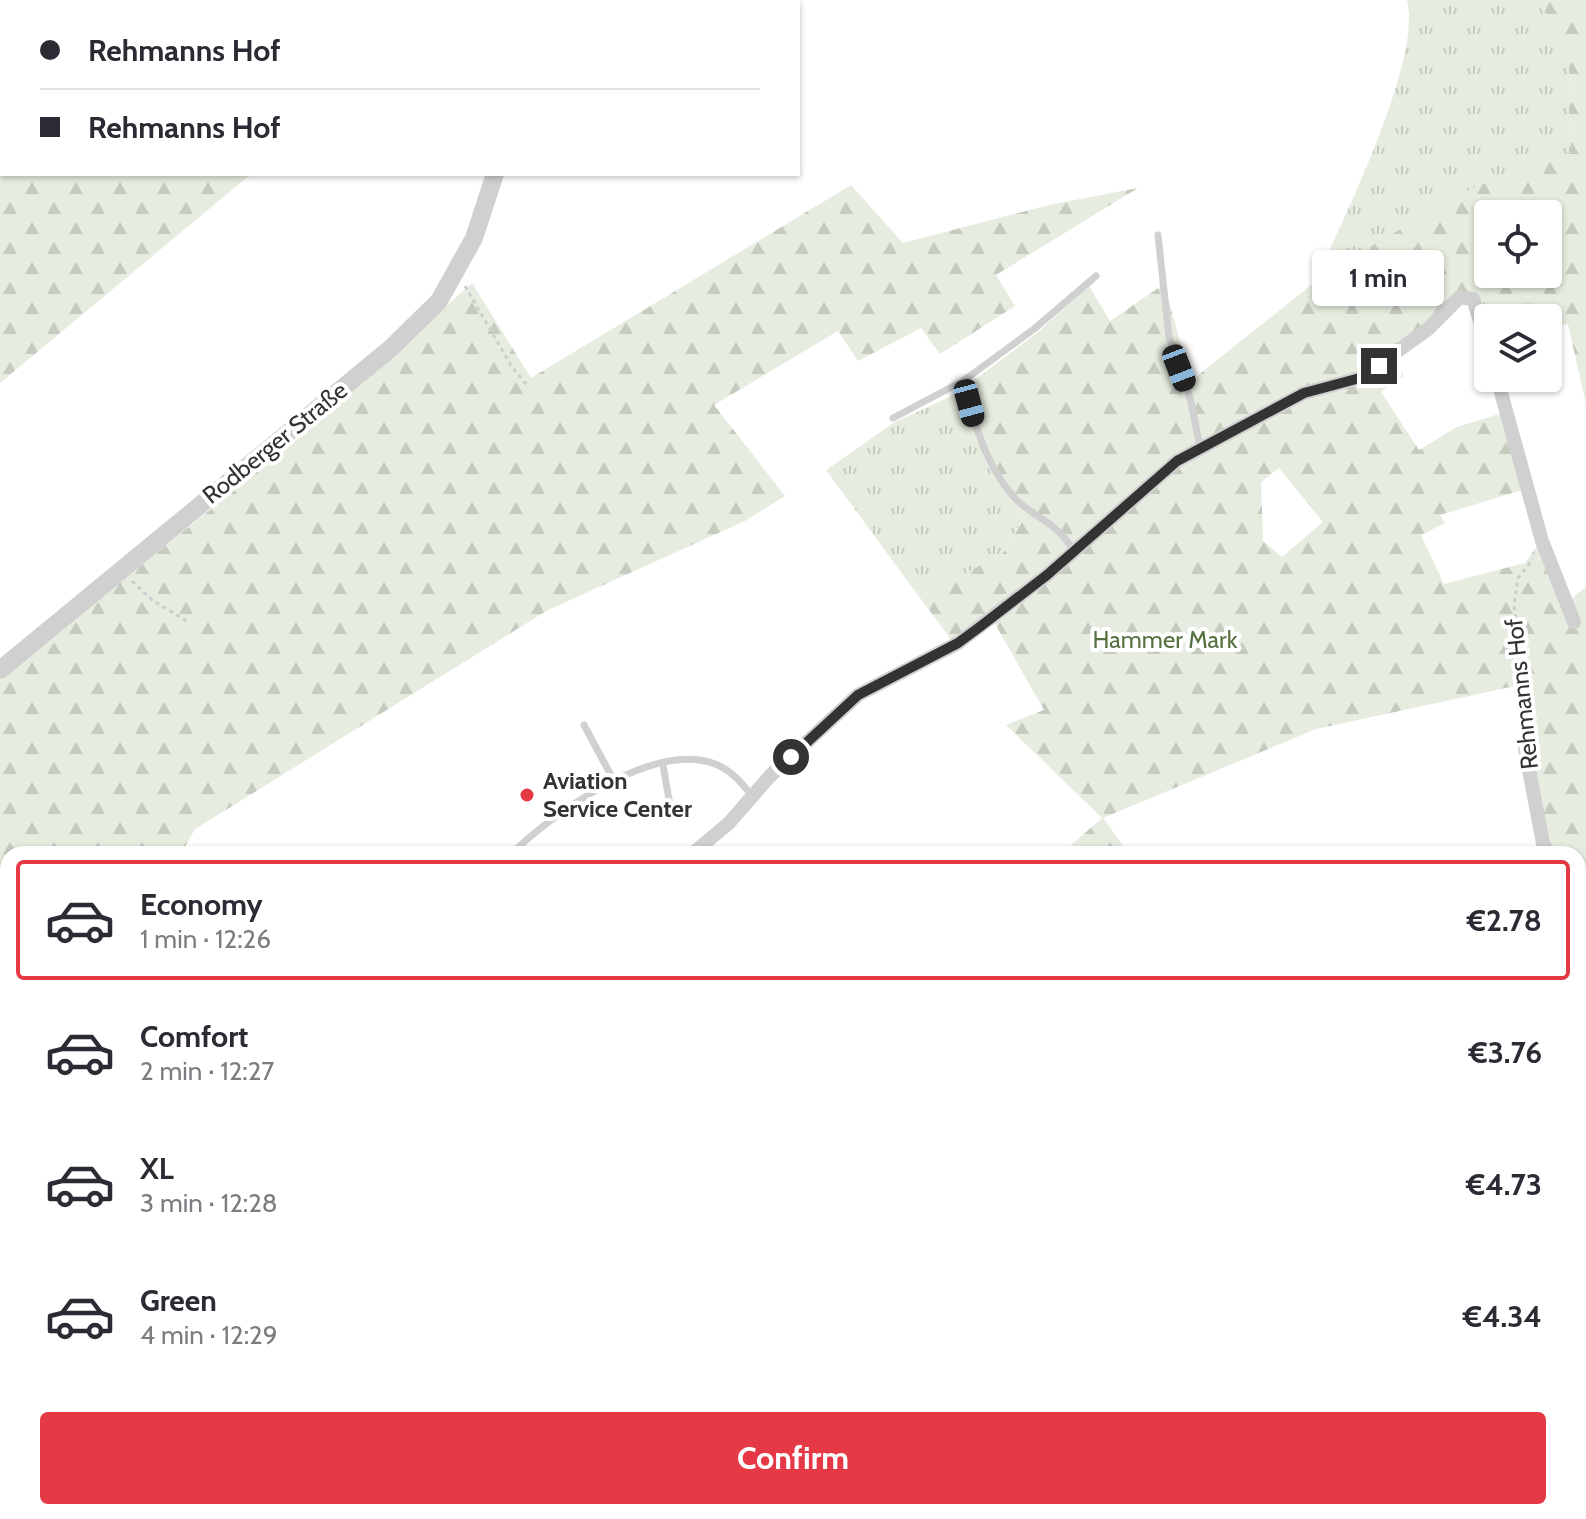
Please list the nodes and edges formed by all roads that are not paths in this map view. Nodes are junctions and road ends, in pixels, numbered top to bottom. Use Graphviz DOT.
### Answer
graph roads {
  1 [pos="494,176"];
  2 [pos="1158,235"];
  3 [pos="1096,276"];
  4 [pos="1475,304"];
  5 [pos="963,381"];
  6 [pos="1501,392"];
  7 [pos="893,418"];
  8 [pos="1200,446"];
  9 [pos="1073,550"];
  10 [pos="1574,622"];
  11 [pos="0,670"];
  12 [pos="584,725"];
  13 [pos="1525,749"];
  14 [pos="663,765"];
  15 [pos="613,779"];
  16 [pos="752,796"];
  17 [pos="671,811"];
  18 [pos="520,846"];
  19 [pos="702,846"];
  20 [pos="1543,846"];
  1 -- 11 [label="street, Rodberger Straße"];
  2 -- 8 [label="lane"];
  3 -- 5 [label="lane"];
  4 -- 8 [label="street"];
  5 -- 7 [label="lane"];
  5 -- 9 [label="lane"];
  6 -- 10 [label="street"];
  8 -- 9 [label="street"];
  9 -- 16 [label="street"];
  12 -- 15 [label="lane"];
  13 -- 20 [label="street, Rehmanns Hof"];
  14 -- 15 [label="lane"];
  14 -- 16 [label="lane"];
  14 -- 17 [label="lane"];
  15 -- 18 [label="lane"];
  16 -- 19 [label="street"];
}
